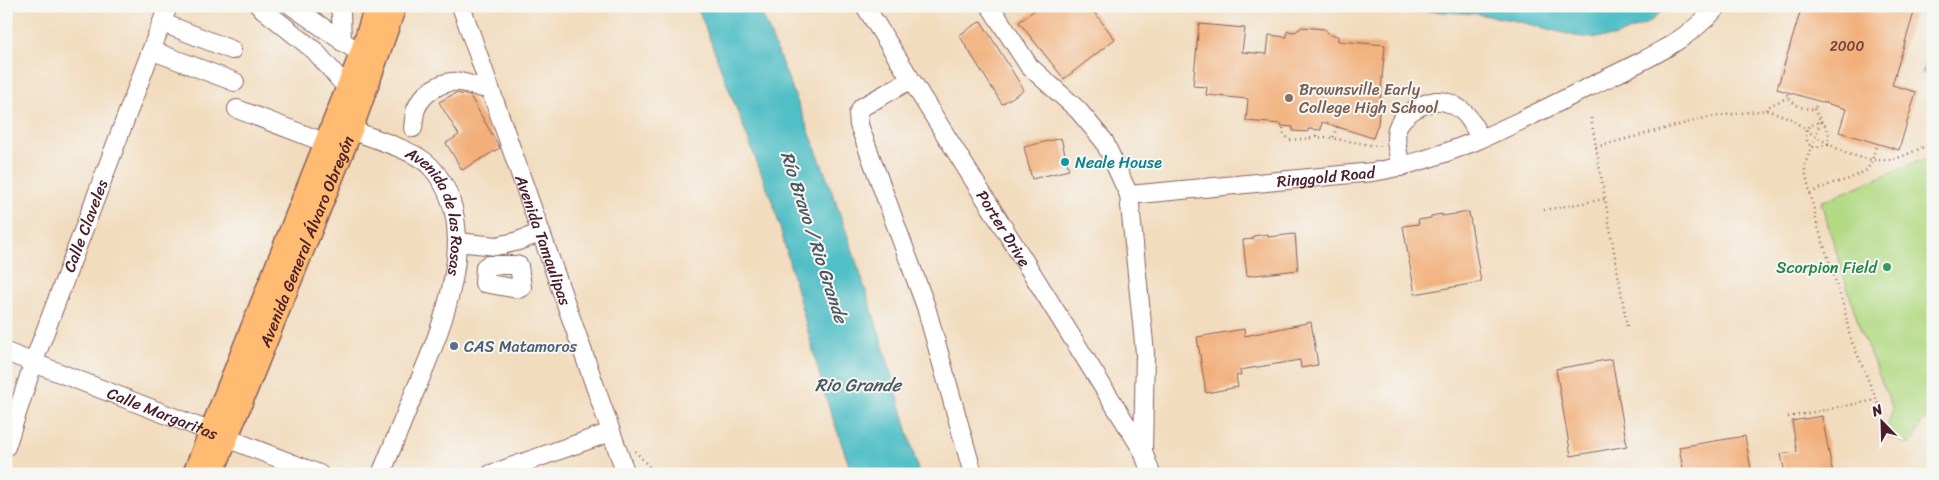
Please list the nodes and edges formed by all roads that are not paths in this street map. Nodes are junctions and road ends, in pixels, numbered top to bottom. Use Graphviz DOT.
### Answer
graph roads {
  1 [pos="259,6"];
  2 [pos="292,6"];
  3 [pos="338,6"];
  4 [pos="374,6"];
  5 [pos="395,6"];
  6 [pos="461,6"];
  7 [pos="865,6"];
  8 [pos="990,6"];
  9 [pos="1718,6"];
  10 [pos="166,14"];
  11 [pos="352,48"];
  12 [pos="232,50"];
  13 [pos="153,51"];
  14 [pos="910,80"];
  15 [pos="235,82"];
  16 [pos="347,88"];
  17 [pos="490,90"];
  18 [pos="236,110"];
  19 [pos="413,128"];
  20 [pos="351,130"];
  21 [pos="1480,138"];
  22 [pos="326,143"];
  23 [pos="1401,167"];
  24 [pos="1129,195"];
  25 [pos="540,233"];
  26 [pos="298,236"];
  27 [pos="457,242"];
  28 [pos="496,246"];
  29 [pos="497,265"];
  30 [pos="6,352"];
  31 [pos="34,361"];
  32 [pos="611,432"];
  33 [pos="218,434"];
  34 [pos="6,447"];
  35 [pos="1143,451"];
  36 [pos="194,474"];
  37 [pos="212,474"];
  38 [pos="319,474"];
  39 [pos="381,474"];
  40 [pos="492,474"];
  41 [pos="626,474"];
  42 [pos="973,474"];
  43 [pos="1151,474"];
  1 -- 16 [label="street"];
  2 -- 11 [label="street"];
  3 -- 11 [label="street"];
  4 -- 11 [label="main road, Avenida General Álvaro Obregón"];
  5 -- 20 [label="main road, Avenida General Álvaro Obregón"];
  6 -- 17 [label="street, Avenida Tamaulipas"];
  7 -- 14 [label="street, Porter Drive"];
  8 -- 24 [label="street"];
  9 -- 21 [label="street, Ringgold Road"];
  10 -- 12 [label="street"];
  10 -- 13 [label="street, Calle Claveles"];
  11 -- 16 [label="main road, Avenida General Álvaro Obregón"];
  13 -- 15 [label="street"];
  13 -- 31 [label="street, Calle Claveles"];
  14 -- 35 [label="street, Porter Drive"];
  14 -- 42 [label="street"];
  16 -- 22 [label="main road, Avenida General Álvaro Obregón"];
  17 -- 19 [label="street"];
  17 -- 25 [label="street, Avenida Tamaulipas"];
  18 -- 22 [label="street"];
  20 -- 26 [label="main road, Avenida General Álvaro Obregón"];
  20 -- 27 [label="street, Avenida de las Rosas"];
  21 -- 23 [label="street, Ringgold Road"];
  21 -- 23 [label="street"];
  22 -- 26 [label="main road, Avenida General Álvaro Obregón"];
  23 -- 24 [label="street, Ringgold Road"];
  24 -- 35 [label="street"];
  25 -- 28 [label="street"];
  25 -- 32 [label="street, Avenida Tamaulipas"];
  26 -- 33 [label="main road, Avenida General Álvaro Obregón"];
  27 -- 28 [label="street"];
  27 -- 39 [label="street, Avenida de las Rosas"];
  28 -- 29 [label="street"];
  30 -- 31 [label="street, Calle Margaritas"];
  31 -- 33 [label="street, Calle Margaritas"];
  31 -- 34 [label="street, Calle Claveles"];
  32 -- 40 [label="street"];
  32 -- 41 [label="street, Avenida Tamaulipas"];
  33 -- 36 [label="main road, Avenida General Álvaro Obregón"];
  33 -- 37 [label="main road, Avenida General Álvaro Obregón"];
  33 -- 38 [label="street, Calle Margaritas"];
  35 -- 43 [label="street"];
}
